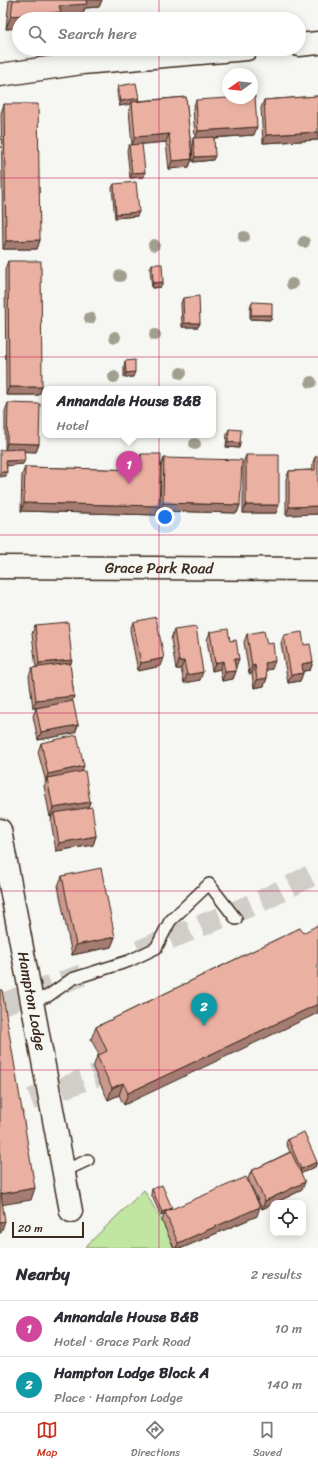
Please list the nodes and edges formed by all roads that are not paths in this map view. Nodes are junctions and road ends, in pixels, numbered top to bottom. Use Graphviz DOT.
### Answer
graph roads {
  1 [pos="318,43"];
  2 [pos="306,44"];
  3 [pos="103,56"];
  4 [pos="0,75"];
  5 [pos="0,567"];
  6 [pos="318,569"];
  7 [pos="0,830"];
  8 [pos="236,919"];
  9 [pos="31,1001"];
  10 [pos="88,1160"];
  11 [pos="62,1172"];
  12 [pos="70,1212"];
  1 -- 2 [label="street"];
  3 -- 4 [label="street"];
  5 -- 6 [label="street, Grace Park Road"];
  7 -- 9 [label="street, Hampton Lodge"];
  8 -- 9 [label="lane"];
  9 -- 11 [label="street, Hampton Lodge"];
  10 -- 11 [label="lane"];
  11 -- 12 [label="street, Hampton Lodge"];
}
